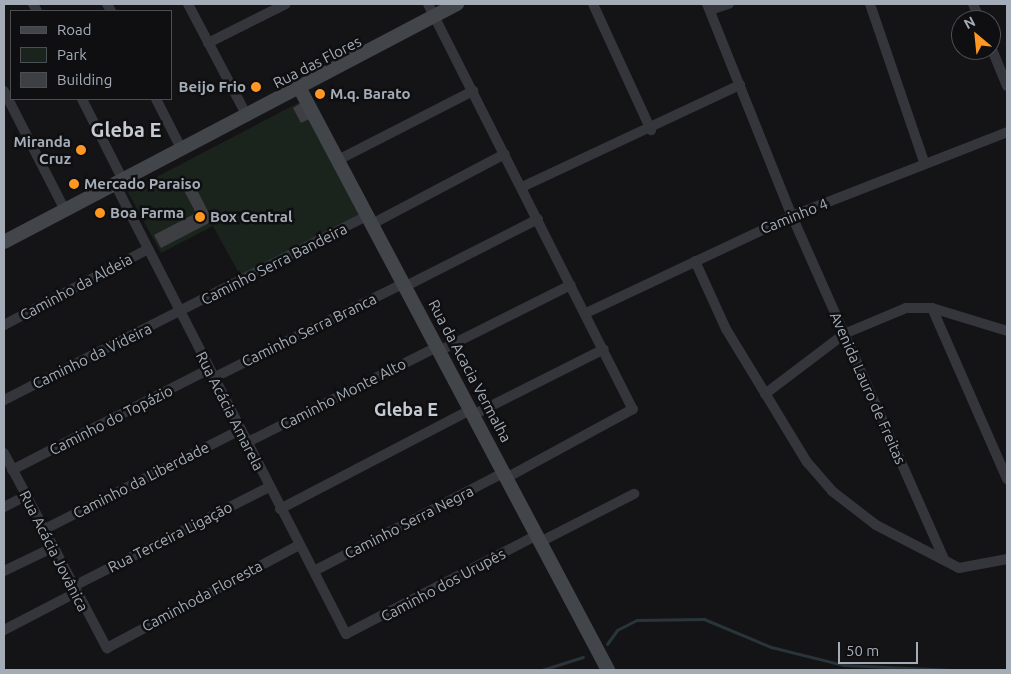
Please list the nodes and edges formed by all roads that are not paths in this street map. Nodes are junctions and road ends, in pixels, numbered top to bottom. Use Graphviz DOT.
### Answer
graph roads {
  1 [pos="188,4"];
  2 [pos="286,4"];
  3 [pos="428,4"];
  4 [pos="457,4"];
  5 [pos="593,4"];
  6 [pos="729,4"];
  7 [pos="870,4"];
  8 [pos="709,7"];
  9 [pos="436,18"];
  10 [pos="208,43"];
  11 [pos="996,60"];
  12 [pos="740,85"];
  13 [pos="1007,86"];
  14 [pos="300,89"];
  15 [pos="4,91"];
  16 [pos="473,91"];
  17 [pos="82,100"];
  18 [pos="157,100"];
  19 [pos="247,116"];
  20 [pos="651,130"];
  21 [pos="1007,132"];
  22 [pos="182,150"];
  23 [pos="505,154"];
  24 [pos="338,160"];
  25 [pos="924,162"];
  26 [pos="119,182"];
  27 [pos="522,187"];
  28 [pos="65,210"];
  29 [pos="792,216"];
  30 [pos="370,219"];
  31 [pos="538,219"];
  32 [pos="4,242"];
  33 [pos="148,249"];
  34 [pos="695,261"];
  35 [pos="405,284"];
  36 [pos="571,285"];
  37 [pos="932,308"];
  38 [pos="180,312"];
  39 [pos="586,313"];
  40 [pos="4,326"];
  41 [pos="1007,330"];
  42 [pos="844,334"];
  43 [pos="440,348"];
  44 [pos="604,349"];
  45 [pos="211,373"];
  46 [pos="765,394"];
  47 [pos="4,400"];
  48 [pos="474,412"];
  49 [pos="240,430"];
  50 [pos="246,443"];
  51 [pos="4,453"];
  52 [pos="12,470"];
  53 [pos="506,475"];
  54 [pos="1007,479"];
  55 [pos="269,486"];
  56 [pos="634,494"];
  57 [pos="26,496"];
  58 [pos="4,507"];
  59 [pos="280,509"];
  60 [pos="43,530"];
  61 [pos="538,539"];
  62 [pos="299,545"];
  63 [pos="52,548"];
  64 [pos="1007,559"];
  65 [pos="945,561"];
  66 [pos="4,571"];
  67 [pos="314,571"];
  68 [pos="73,590"];
  69 [pos="4,630"];
  70 [pos="348,635"];
  71 [pos="107,648"];
  72 [pos="608,670"];
  1 -- 10 [label="street"];
  2 -- 10 [label="street"];
  3 -- 9 [label="street"];
  4 -- 9 [label="street, Rua das Flores"];
  5 -- 20 [label="street"];
  6 -- 8 [label="street"];
  7 -- 25 [label="street"];
  8 -- 12 [label="street, Avenida Lauro de Freitas"];
  9 -- 14 [label="street, Rua das Flores"];
  9 -- 16 [label="street"];
  10 -- 19 [label="street"];
  11 -- 13 [label="street"];
  12 -- 20 [label="street"];
  12 -- 29 [label="street, Avenida Lauro de Freitas"];
  14 -- 19 [label="street, Rua das Flores"];
  14 -- 24 [label="street, Rua da Acacia Vermalha"];
  15 -- 28 [label="street"];
  16 -- 23 [label="street"];
  16 -- 24 [label="street"];
  17 -- 26 [label="street, Rua Acácia Amarela"];
  18 -- 22 [label="street"];
  19 -- 22 [label="street, Rua das Flores"];
  20 -- 27 [label="street"];
  21 -- 25 [label="street, Caminho 4"];
  22 -- 26 [label="street, Rua das Flores"];
  23 -- 27 [label="street"];
  23 -- 30 [label="street, Caminho Serra Bandeira"];
  24 -- 30 [label="street, Rua da Acacia Vermalha"];
  25 -- 29 [label="street, Caminho 4"];
  26 -- 28 [label="street, Rua das Flores"];
  26 -- 33 [label="street, Rua Acácia Amarela"];
  27 -- 31 [label="street"];
  28 -- 32 [label="street, Rua das Flores"];
  29 -- 34 [label="street, Caminho 4"];
  29 -- 42 [label="street, Avenida Lauro de Freitas"];
  30 -- 35 [label="street, Rua da Acacia Vermalha"];
  30 -- 38 [label="street, Caminho Serra Bandeira"];
  31 -- 35 [label="street, Caminho Serra Branca"];
  31 -- 36 [label="street"];
  33 -- 38 [label="street, Rua Acácia Amarela"];
  33 -- 40 [label="street, Caminho da Aldeia"];
  34 -- 39 [label="street, Caminho 4"];
  34 -- 46 [label="street"];
  35 -- 43 [label="street, Rua da Acacia Vermalha"];
  35 -- 45 [label="street, Caminho Serra Branca"];
  36 -- 39 [label="street"];
  36 -- 43 [label="street, Caminho Monte Alto"];
  37 -- 41 [label="street"];
  37 -- 42 [label="street"];
  37 -- 54 [label="street"];
  38 -- 45 [label="street, Rua Acácia Amarela"];
  38 -- 47 [label="street, Caminho da Videira"];
  39 -- 44 [label="street"];
  42 -- 46 [label="street"];
  42 -- 65 [label="street, Avenida Lauro de Freitas"];
  43 -- 48 [label="street, Rua da Acacia Vermalha"];
  43 -- 50 [label="street, Caminho Monte Alto"];
  44 -- 48 [label="street"];
  44 -- 53 [label="street, Caminho Serra Negra"];
  45 -- 49 [label="street, Rua Acácia Amarela"];
  45 -- 52 [label="street, Caminho do Topázio"];
  46 -- 65 [label="street"];
  48 -- 53 [label="street, Rua da Acacia Vermalha"];
  48 -- 59 [label="street"];
  49 -- 50 [label="street, Rua Acácia Amarela"];
  49 -- 60 [label="street, Caminho da Liberdade"];
  50 -- 55 [label="street, Rua Acácia Amarela"];
  51 -- 52 [label="street, Rua Acácia Jovânica"];
  52 -- 57 [label="street, Rua Acácia Jovânica"];
  53 -- 61 [label="street, Rua da Acacia Vermalha"];
  53 -- 67 [label="street, Caminho Serra Negra"];
  55 -- 59 [label="street, Rua Acácia Amarela"];
  55 -- 68 [label="street, Rua Terceira Ligação"];
  56 -- 61 [label="street, Caminho dos Urupês"];
  57 -- 58 [label="street"];
  57 -- 60 [label="street, Rua Acácia Jovânica"];
  59 -- 62 [label="street, Rua Acácia Amarela"];
  60 -- 63 [label="street, Rua Acácia Jovânica"];
  61 -- 70 [label="street, Caminho dos Urupês"];
  61 -- 72 [label="street, Rua da Acacia Vermalha"];
  62 -- 67 [label="street, Rua Acácia Amarela"];
  62 -- 71 [label="street, Caminhoda Floresta"];
  63 -- 66 [label="street"];
  63 -- 68 [label="street, Rua Acácia Jovânica"];
  64 -- 65 [label="street"];
  67 -- 70 [label="street, Rua Acácia Amarela"];
  68 -- 69 [label="street, Rua Terceira Ligação"];
  68 -- 71 [label="street, Rua Acácia Jovânica"];
}
